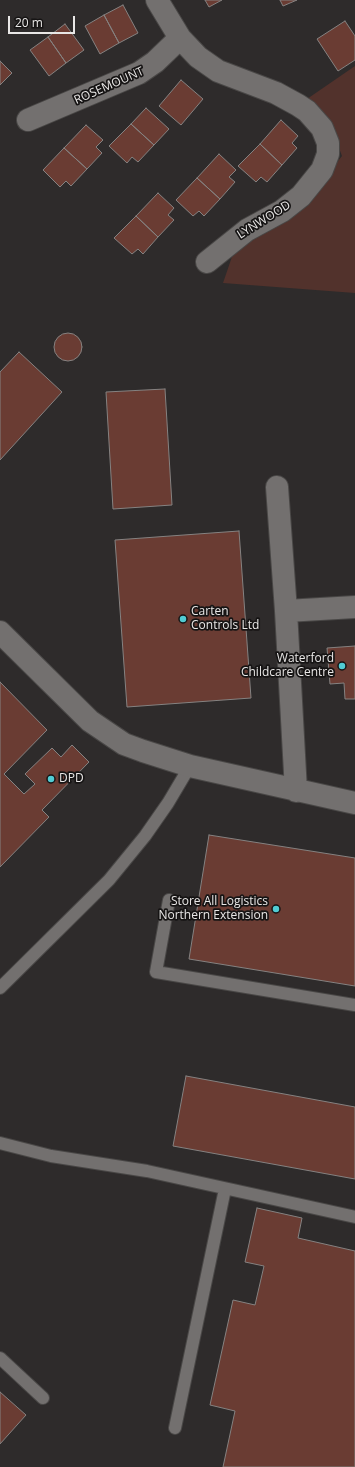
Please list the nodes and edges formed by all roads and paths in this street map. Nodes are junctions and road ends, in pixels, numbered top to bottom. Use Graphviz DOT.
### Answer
graph roads {
  1 [pos="157,0"];
  2 [pos="180,38"];
  3 [pos="28,120"];
  4 [pos="207,262"];
  5 [pos="277,487"];
  6 [pos="355,607"];
  7 [pos="286,611"];
  8 [pos="0,632"];
  9 [pos="190,766"];
  10 [pos="296,791"];
  11 [pos="355,803"];
  12 [pos="169,900"];
  13 [pos="0,988"];
  14 [pos="355,1005"];
  15 [pos="0,1143"];
  16 [pos="225,1190"];
  17 [pos="355,1217"];
  18 [pos="0,1358"];
  19 [pos="43,1398"];
  20 [pos="175,1428"];
  1 -- 2 [label="street, LYNWOOD"];
  2 -- 3 [label="street, ROSEMOUNT"];
  2 -- 4 [label="street, LYNWOOD"];
  5 -- 7 [label="street"];
  6 -- 7 [label="street"];
  7 -- 10 [label="street"];
  8 -- 9 [label="street"];
  9 -- 10 [label="street"];
  9 -- 13 [label="lane"];
  10 -- 11 [label="street"];
  12 -- 14 [label="lane"];
  15 -- 16 [label="lane"];
  16 -- 17 [label="lane"];
  16 -- 20 [label="lane"];
  18 -- 19 [label="lane"];
}
